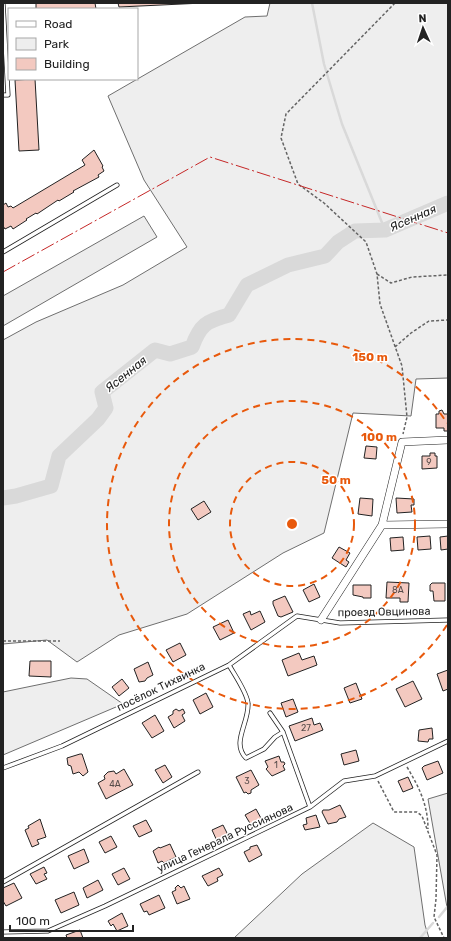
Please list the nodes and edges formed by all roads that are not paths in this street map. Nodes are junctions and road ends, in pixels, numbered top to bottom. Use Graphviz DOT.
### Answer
graph roads {
  1 [pos="4,3"];
  2 [pos="4,28"];
  3 [pos="3,95"];
  4 [pos="117,185"];
  5 [pos="3,252"];
  6 [pos="448,440"];
  7 [pos="448,524"];
  8 [pos="382,525"];
  9 [pos="321,620"];
  10 [pos="448,620"];
  11 [pos="229,664"];
  12 [pos="270,713"];
  13 [pos="283,732"];
  14 [pos="448,741"];
  15 [pos="3,768"];
  16 [pos="198,772"];
  17 [pos="310,807"];
  18 [pos="3,882"];
  19 [pos="3,932"];
  1 -- 2 [label="lane"];
  2 -- 3 [label="lane"];
  4 -- 5 [label="lane"];
  6 -- 8 [label="street"];
  7 -- 8 [label="street"];
  8 -- 9 [label="street"];
  9 -- 10 [label="lane, проезд Овцинова"];
  9 -- 11 [label="lane, посёлок Тихвинка"];
  11 -- 13 [label="lane"];
  11 -- 15 [label="lane, посёлок Тихвинка"];
  12 -- 13 [label="lane"];
  13 -- 17 [label="lane"];
  14 -- 17 [label="lane, улица Генерала Руссиянова"];
  16 -- 18 [label="lane"];
  17 -- 19 [label="lane, улица Генерала Руссиянова"];
}
